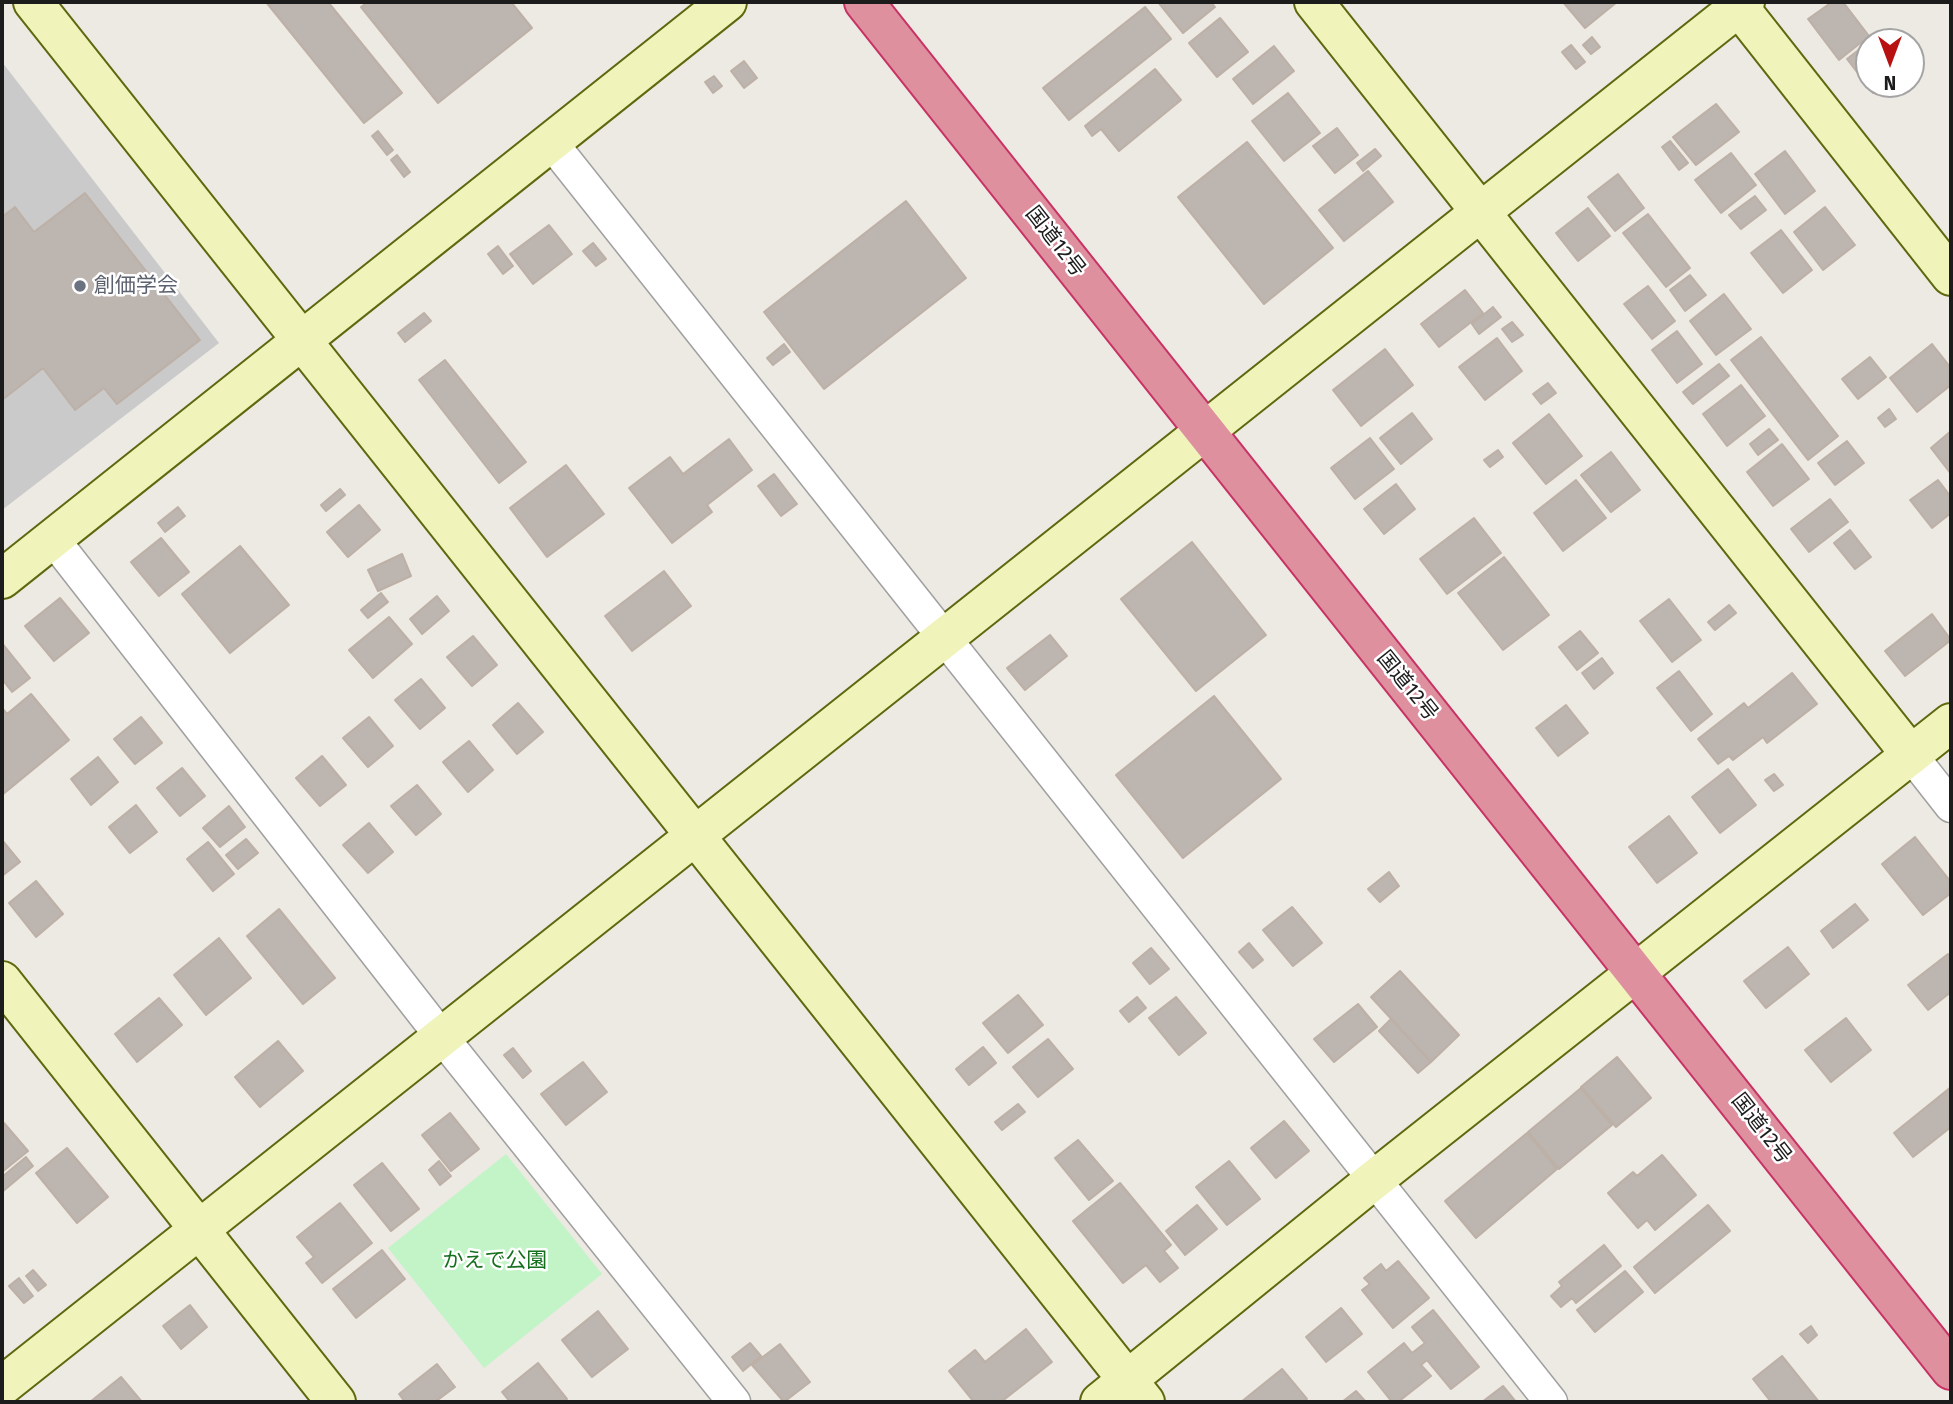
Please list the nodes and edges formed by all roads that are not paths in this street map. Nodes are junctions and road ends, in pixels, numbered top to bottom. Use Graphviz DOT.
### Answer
graph roads {
  1 [pos="33,2"];
  2 [pos="727,2"];
  3 [pos="864,2"];
  4 [pos="1314,2"];
  5 [pos="1740,3"];
  6 [pos="550,141"];
  7 [pos="1481,211"];
  8 [pos="1951,276"];
  9 [pos="301,342"];
  10 [pos="1205,432"];
  11 [pos="53,539"];
  12 [pos="2,579"];
  13 [pos="946,639"];
  14 [pos="1951,723"];
  15 [pos="1911,755"];
  16 [pos="1951,806"];
  17 [pos="696,838"];
  18 [pos="1637,973"];
  19 [pos="2,981"];
  20 [pos="442,1036"];
  21 [pos="1375,1179"];
  22 [pos="200,1229"];
  23 [pos="1951,1370"];
  24 [pos="2,1387"];
  25 [pos="1124,1395"];
  26 [pos="336,1402"];
  27 [pos="734,1402"];
  28 [pos="1551,1402"];
  1 -- 9 [label="street"];
  2 -- 6 [label="street"];
  3 -- 10 [label="highway, 国道12号"];
  4 -- 7 [label="street"];
  5 -- 7 [label="street"];
  5 -- 8 [label="street"];
  6 -- 9 [label="street"];
  6 -- 13 [label="street"];
  7 -- 10 [label="street"];
  7 -- 15 [label="street"];
  9 -- 11 [label="street"];
  9 -- 17 [label="street"];
  10 -- 13 [label="street"];
  10 -- 18 [label="highway, 国道12号"];
  11 -- 12 [label="street"];
  11 -- 20 [label="street"];
  13 -- 17 [label="street"];
  13 -- 21 [label="street"];
  14 -- 15 [label="street"];
  15 -- 16 [label="street"];
  15 -- 18 [label="street"];
  17 -- 20 [label="street"];
  17 -- 25 [label="street"];
  18 -- 21 [label="street"];
  18 -- 23 [label="highway, 国道12号"];
  19 -- 22 [label="street"];
  20 -- 22 [label="street"];
  20 -- 27 [label="street"];
  21 -- 25 [label="street"];
  21 -- 28 [label="street"];
  22 -- 24 [label="street"];
  22 -- 26 [label="street"];
}
